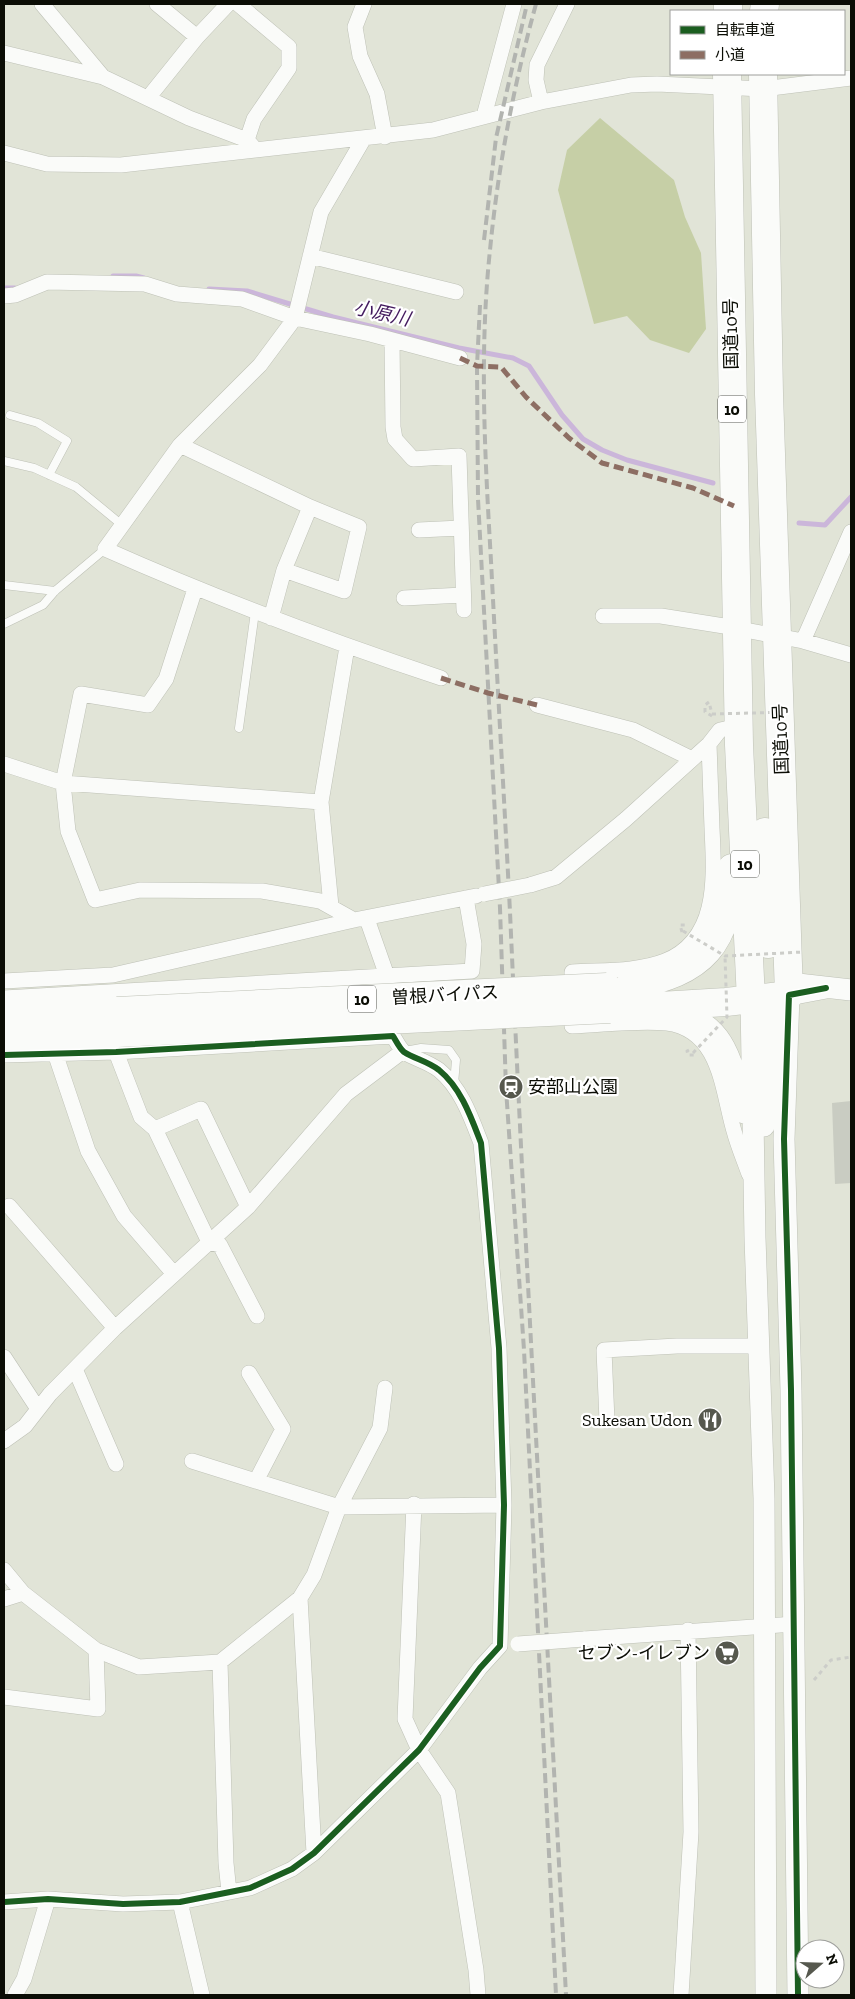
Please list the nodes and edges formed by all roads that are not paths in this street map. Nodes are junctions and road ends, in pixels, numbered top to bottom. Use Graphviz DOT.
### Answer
graph roads {
  1 [pos="42,4"];
  2 [pos="156,4"];
  3 [pos="228,4"];
  4 [pos="238,4"];
  5 [pos="364,4"];
  6 [pos="514,4"];
  7 [pos="567,4"];
  8 [pos="197,37"];
  9 [pos="4,53"];
  10 [pos="103,76"];
  11 [pos="851,78"];
  12 [pos="727,81"];
  13 [pos="763,82"];
  14 [pos="148,98"];
  15 [pos="541,102"];
  16 [pos="484,116"];
  17 [pos="385,137"];
  18 [pos="363,140"];
  19 [pos="251,144"];
  20 [pos="4,153"];
  21 [pos="310,256"];
  22 [pos="456,292"];
  23 [pos="4,296"];
  24 [pos="295,318"];
  25 [pos="392,340"];
  26 [pos="460,358"];
  27 [pos="10,415"];
  28 [pos="180,445"];
  29 [pos="4,461"];
  30 [pos="49,475"];
  31 [pos="310,507"];
  32 [pos="122,525"];
  33 [pos="461,528"];
  34 [pos="419,530"];
  35 [pos="851,532"];
  36 [pos="105,549"];
  37 [pos="284,570"];
  38 [pos="4,585"];
  39 [pos="195,589"];
  40 [pos="56,591"];
  41 [pos="404,598"];
  42 [pos="255,612"];
  43 [pos="603,616"];
  44 [pos="271,618"];
  45 [pos="4,624"];
  46 [pos="770,635"];
  47 [pos="347,647"];
  48 [pos="851,655"];
  49 [pos="441,678"];
  50 [pos="537,705"];
  51 [pos="238,728"];
  52 [pos="739,735"];
  53 [pos="709,744"];
  54 [pos="692,759"];
  55 [pos="4,764"];
  56 [pos="63,784"];
  57 [pos="321,802"];
  58 [pos="466,898"];
  59 [pos="331,906"];
  60 [pos="360,919"];
  61 [pos="387,976"];
  62 [pos="4,981"];
  63 [pos="770,990"];
  64 [pos="851,990"];
  65 [pos="620,997"];
  66 [pos="4,998"];
  67 [pos="4,1016"];
  68 [pos="117,1032"];
  69 [pos="393,1036"];
  70 [pos="4,1038"];
  71 [pos="403,1051"];
  72 [pos="55,1053"];
  73 [pos="4,1055"];
  74 [pos="454,1084"];
  75 [pos="155,1129"];
  76 [pos="754,1154"];
  77 [pos="754,1187"];
  78 [pos="9,1206"];
  79 [pos="248,1207"];
  80 [pos="754,1209"];
  81 [pos="209,1242"];
  82 [pos="174,1274"];
  83 [pos="257,1316"];
  84 [pos="115,1328"];
  85 [pos="759,1346"];
  86 [pos="4,1357"];
  87 [pos="75,1368"];
  88 [pos="250,1373"];
  89 [pos="385,1388"];
  90 [pos="38,1408"];
  91 [pos="607,1421"];
  92 [pos="4,1440"];
  93 [pos="192,1461"];
  94 [pos="116,1464"];
  95 [pos="256,1481"];
  96 [pos="414,1504"];
  97 [pos="504,1505"];
  98 [pos="339,1507"];
  99 [pos="4,1570"];
  100 [pos="23,1593"];
  101 [pos="4,1598"];
  102 [pos="300,1598"];
  103 [pos="764,1624"];
  104 [pos="794,1624"];
  105 [pos="688,1630"];
  106 [pos="500,1646"];
  107 [pos="96,1650"];
  108 [pos="220,1662"];
  109 [pos="4,1697"];
  110 [pos="419,1750"];
  111 [pos="314,1853"];
  112 [pos="229,1892"];
  113 [pos="48,1899"];
  114 [pos="4,1902"];
  115 [pos="180,1902"];
  116 [pos="15,1995"];
  117 [pos="202,1995"];
  118 [pos="478,1995"];
  119 [pos="681,1995"];
  120 [pos="766,1995"];
  121 [pos="798,1995"];
  1 -- 10 [label="street"];
  2 -- 8 [label="street"];
  3 -- 8 [label="street"];
  4 -- 19 [label="street"];
  5 -- 17 [label="street"];
  6 -- 16 [label="street"];
  7 -- 15 [label="street"];
  8 -- 14 [label="street"];
  9 -- 10 [label="street"];
  10 -- 14 [label="street"];
  11 -- 13 [label="street"];
  12 -- 13 [label="street"];
  12 -- 15 [label="street"];
  12 -- 46 [label="highway, 国道10号 / 10"];
  13 -- 46 [label="highway, 国道10号 / 10"];
  14 -- 19 [label="street"];
  15 -- 16 [label="street"];
  16 -- 17 [label="street"];
  17 -- 18 [label="street"];
  18 -- 19 [label="street"];
  18 -- 21 [label="street"];
  19 -- 20 [label="street"];
  21 -- 22 [label="street"];
  21 -- 24 [label="street"];
  23 -- 24 [label="street"];
  24 -- 25 [label="street"];
  24 -- 28 [label="street"];
  25 -- 26 [label="street"];
  25 -- 33 [label="street"];
  27 -- 30 [label="lane"];
  28 -- 31 [label="street"];
  28 -- 32 [label="street"];
  29 -- 30 [label="lane"];
  30 -- 32 [label="lane"];
  31 -- 37 [label="street"];
  31 -- 37 [label="street"];
  32 -- 36 [label="street"];
  33 -- 34 [label="street"];
  33 -- 41 [label="street"];
  35 -- 46 [label="street"];
  36 -- 39 [label="street"];
  36 -- 40 [label="lane"];
  37 -- 44 [label="street"];
  38 -- 40 [label="lane"];
  39 -- 42 [label="street"];
  39 -- 56 [label="street"];
  40 -- 45 [label="lane"];
  42 -- 44 [label="street"];
  42 -- 51 [label="lane"];
  43 -- 46 [label="street"];
  44 -- 47 [label="street"];
  46 -- 48 [label="street"];
  46 -- 52 [label="highway, 国道10号 / 10"];
  46 -- 63 [label="highway, 国道10号 / 10"];
  47 -- 49 [label="street"];
  47 -- 57 [label="street"];
  50 -- 54 [label="street"];
  52 -- 53 [label="street"];
  52 -- 63 [label="highway, 10"];
  52 -- 65 [label="highway"];
  53 -- 54 [label="street"];
  53 -- 77 [label="street"];
  54 -- 58 [label="street, bridge"];
  55 -- 56 [label="street"];
  56 -- 57 [label="street"];
  56 -- 59 [label="street"];
  57 -- 59 [label="street"];
  58 -- 60 [label="street"];
  58 -- 61 [label="street"];
  59 -- 60 [label="street"];
  60 -- 61 [label="street"];
  60 -- 62 [label="street"];
  61 -- 66 [label="street"];
  61 -- 69 [label="street"];
  63 -- 64 [label="street"];
  63 -- 65 [label="highway, 曽根バイパス / 10"];
  63 -- 76 [label="street"];
  63 -- 80 [label="street"];
  63 -- 104 [label="street"];
  65 -- 68 [label="highway, 曽根バイパス / 10, bridge"];
  65 -- 76 [label="street"];
  67 -- 68 [label="highway, 曽根バイパス / 10"];
  68 -- 69 [label="street"];
  68 -- 70 [label="highway, 曽根バイパス / 10"];
  68 -- 72 [label="street"];
  68 -- 75 [label="street"];
  69 -- 71 [label="street"];
  71 -- 74 [label="street"];
  71 -- 74 [label="lane"];
  71 -- 79 [label="street"];
  72 -- 73 [label="street"];
  72 -- 82 [label="street"];
  74 -- 97 [label="street"];
  75 -- 79 [label="street"];
  75 -- 81 [label="street"];
  76 -- 77 [label="street"];
  77 -- 80 [label="street"];
  78 -- 84 [label="street"];
  79 -- 81 [label="street"];
  80 -- 85 [label="street"];
  81 -- 82 [label="street"];
  81 -- 83 [label="street"];
  82 -- 84 [label="street"];
  84 -- 87 [label="street"];
  85 -- 91 [label="street"];
  85 -- 103 [label="street"];
  86 -- 90 [label="street"];
  87 -- 90 [label="street"];
  87 -- 94 [label="street"];
  88 -- 95 [label="street"];
  89 -- 98 [label="street"];
  90 -- 92 [label="street"];
  93 -- 95 [label="street"];
  95 -- 98 [label="street"];
  96 -- 97 [label="street"];
  96 -- 98 [label="street"];
  96 -- 110 [label="street"];
  97 -- 106 [label="street"];
  98 -- 102 [label="street"];
  99 -- 100 [label="street"];
  100 -- 101 [label="street"];
  100 -- 107 [label="street"];
  102 -- 108 [label="street"];
  102 -- 111 [label="street"];
  103 -- 104 [label="street"];
  103 -- 105 [label="street"];
  103 -- 120 [label="street"];
  104 -- 121 [label="street"];
  105 -- 106 [label="street, bridge"];
  105 -- 119 [label="street"];
  106 -- 110 [label="street"];
  107 -- 108 [label="street"];
  107 -- 109 [label="street"];
  108 -- 112 [label="street"];
  110 -- 111 [label="street"];
  110 -- 118 [label="street"];
  111 -- 112 [label="street"];
  112 -- 115 [label="street"];
  113 -- 114 [label="street"];
  113 -- 115 [label="street"];
  113 -- 116 [label="street"];
  115 -- 117 [label="street"];
}
